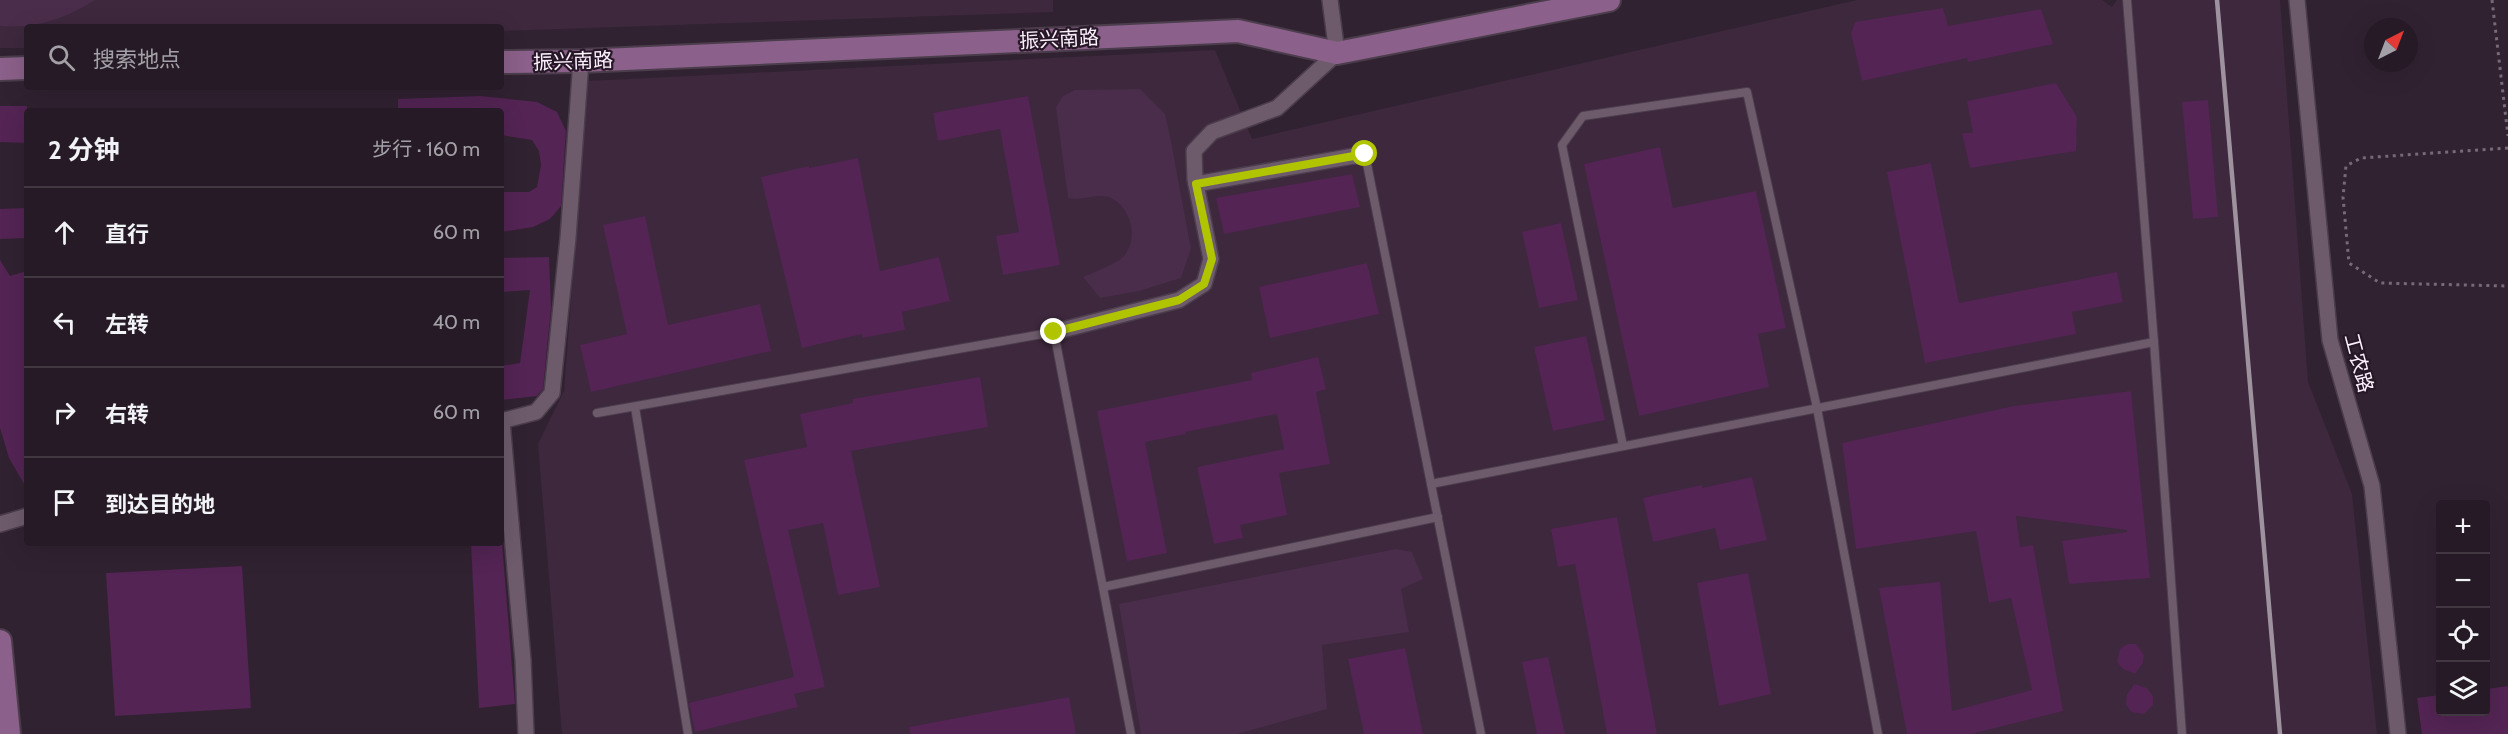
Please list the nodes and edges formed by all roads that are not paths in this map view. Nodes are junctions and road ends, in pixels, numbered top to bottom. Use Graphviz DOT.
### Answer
graph roads {
  1 [pos="1330,0"];
  2 [pos="2127,0"];
  3 [pos="2297,0"];
  4 [pos="1598,1"];
  5 [pos="1337,53"];
  6 [pos="581,61"];
  7 [pos="504,62"];
  8 [pos="24,68"];
  9 [pos="0,69"];
  10 [pos="1365,154"];
  11 [pos="1196,184"];
  12 [pos="1054,332"];
  13 [pos="2154,342"];
  14 [pos="635,407"];
  15 [pos="1817,408"];
  16 [pos="597,414"];
  17 [pos="504,420"];
  18 [pos="1623,446"];
  19 [pos="504,454"];
  20 [pos="1431,484"];
  21 [pos="24,517"];
  22 [pos="1438,517"];
  23 [pos="0,524"];
  24 [pos="1103,587"];
  25 [pos="0,641"];
  26 [pos="9,734"];
  27 [pos="526,734"];
  28 [pos="688,734"];
  29 [pos="1131,734"];
  30 [pos="1481,734"];
  31 [pos="1878,734"];
  32 [pos="2182,734"];
  33 [pos="2398,734"];
  1 -- 5 [label="street"];
  2 -- 13 [label="lane"];
  3 -- 33 [label="street, 工农路"];
  4 -- 5 [label="main road, 振兴南路"];
  5 -- 6 [label="main road, 振兴南路"];
  5 -- 11 [label="street"];
  6 -- 7 [label="main road, 振兴南路"];
  6 -- 17 [label="street"];
  8 -- 9 [label="main road"];
  10 -- 11 [label="street"];
  10 -- 20 [label="lane"];
  11 -- 12 [label="street"];
  12 -- 14 [label="lane"];
  12 -- 24 [label="lane"];
  13 -- 15 [label="lane"];
  13 -- 32 [label="lane"];
  14 -- 16 [label="lane"];
  14 -- 28 [label="lane"];
  15 -- 18 [label="lane"];
  15 -- 18 [label="lane"];
  15 -- 31 [label="lane"];
  18 -- 20 [label="lane"];
  19 -- 27 [label="street"];
  20 -- 22 [label="lane"];
  21 -- 23 [label="street"];
  22 -- 24 [label="lane"];
  22 -- 30 [label="lane"];
  24 -- 29 [label="lane"];
  25 -- 26 [label="main road"];
}
